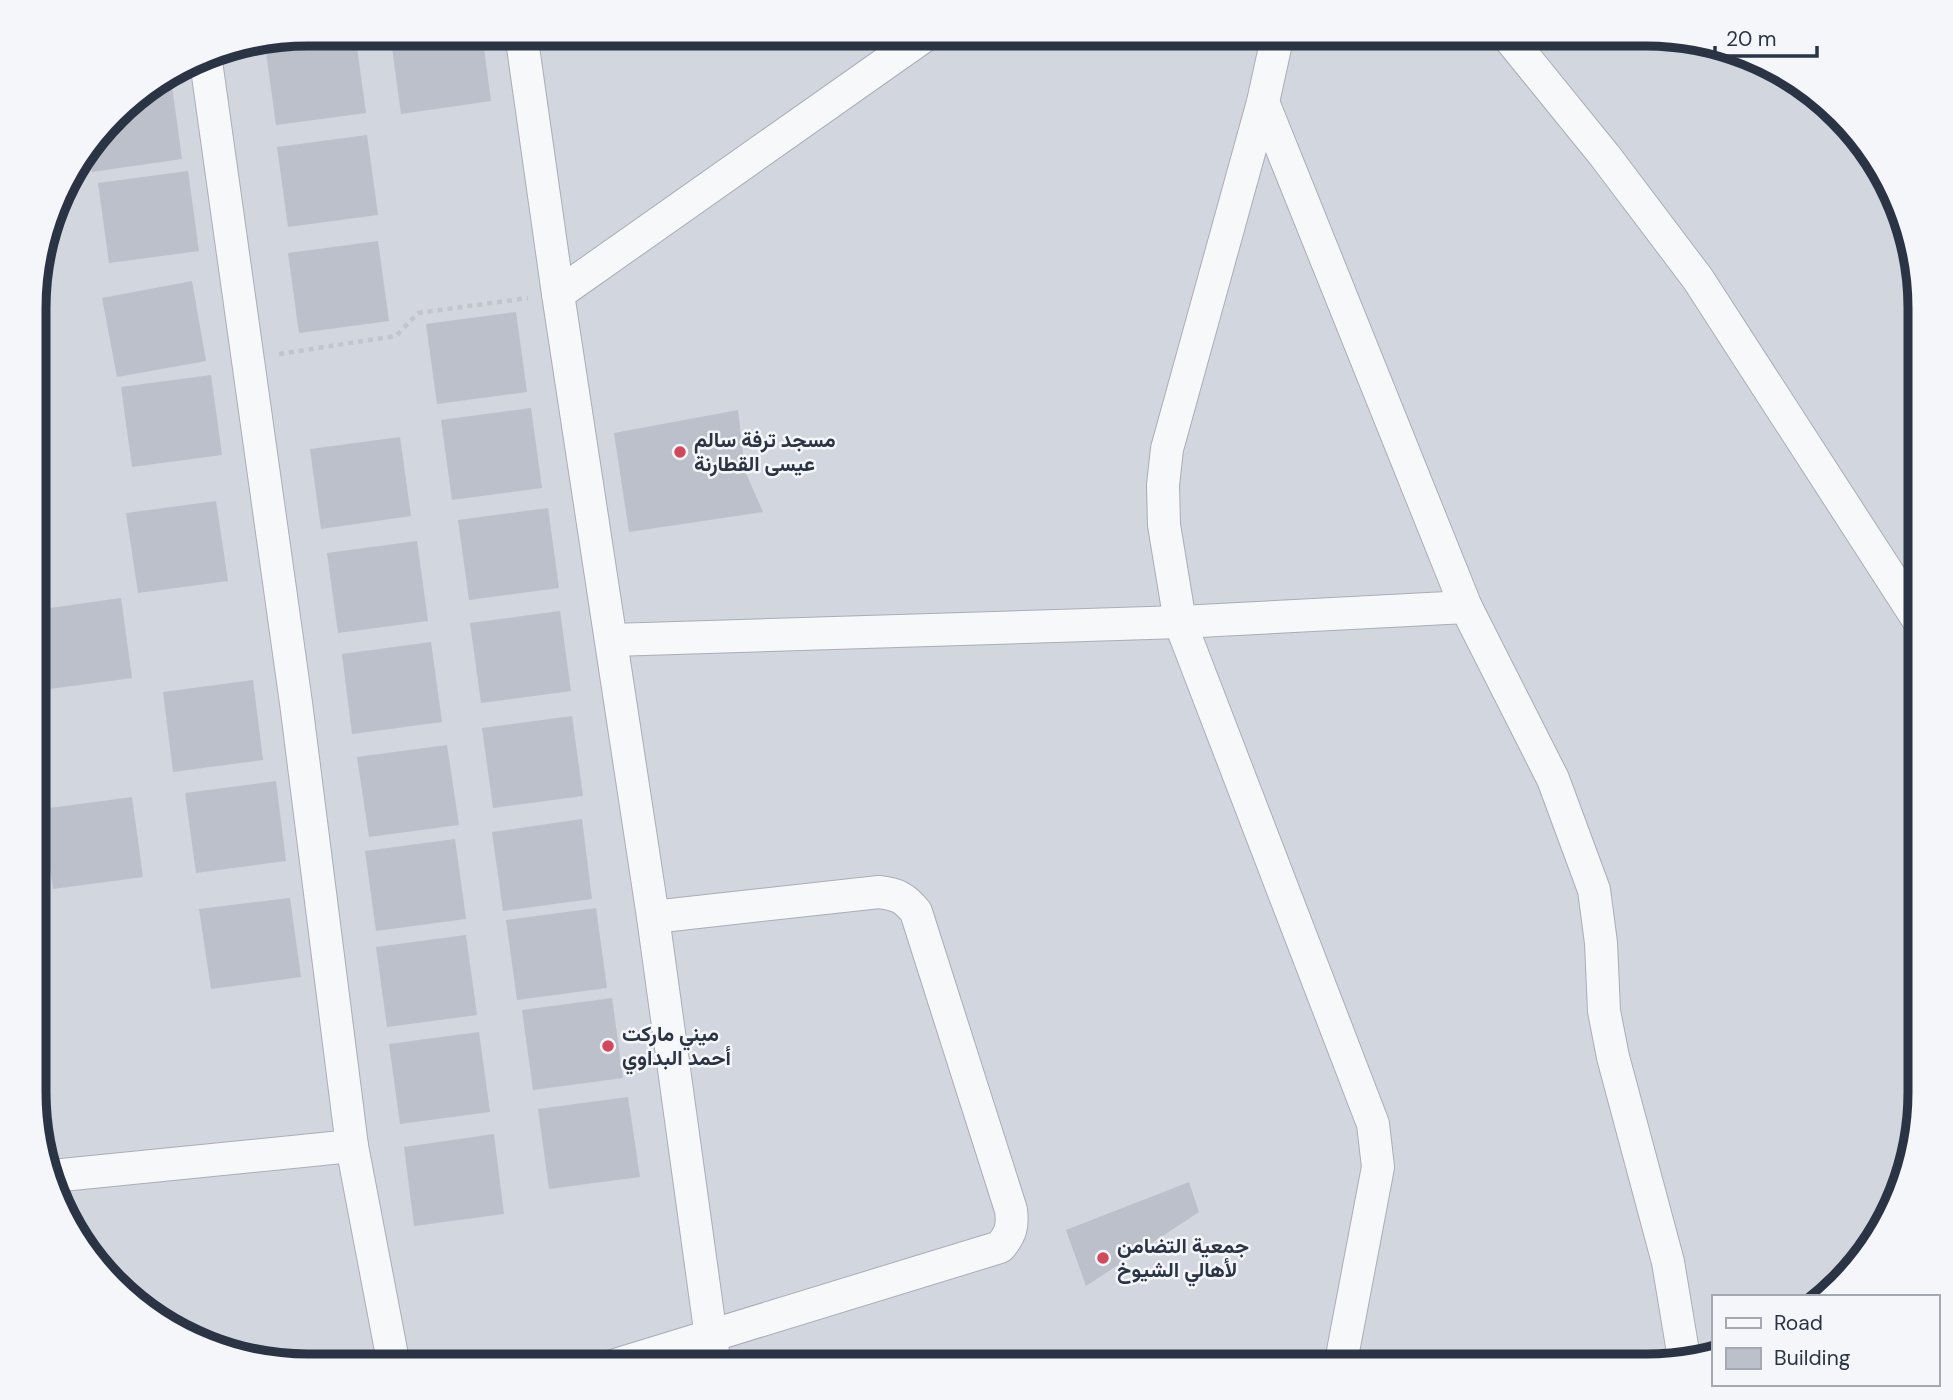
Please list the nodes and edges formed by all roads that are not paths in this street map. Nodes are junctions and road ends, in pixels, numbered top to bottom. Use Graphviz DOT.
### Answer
graph roads {
  1 [pos="523,46"];
  2 [pos="909,46"];
  3 [pos="1275,46"];
  4 [pos="1516,46"];
  5 [pos="207,65"];
  6 [pos="1263,102"];
  7 [pos="558,294"];
  8 [pos="1908,604"];
  9 [pos="1466,607"];
  10 [pos="1180,622"];
  11 [pos="612,640"];
  12 [pos="653,917"];
  13 [pos="352,1146"];
  14 [pos="59,1176"];
  15 [pos="710,1335"];
  16 [pos="1683,1351"];
  17 [pos="392,1354"];
  18 [pos="650,1354"];
  19 [pos="713,1354"];
  20 [pos="1342,1354"];
  1 -- 7 [label="street"];
  2 -- 7 [label="street"];
  3 -- 6 [label="street"];
  4 -- 8 [label="street"];
  5 -- 13 [label="street"];
  6 -- 9 [label="street"];
  6 -- 10 [label="street"];
  7 -- 11 [label="street"];
  9 -- 10 [label="street"];
  9 -- 16 [label="street"];
  10 -- 11 [label="street"];
  10 -- 20 [label="street"];
  11 -- 12 [label="street"];
  12 -- 15 [label="street"];
  12 -- 15 [label="street"];
  13 -- 14 [label="street"];
  13 -- 17 [label="street"];
  15 -- 18 [label="street"];
  15 -- 19 [label="street"];
}
